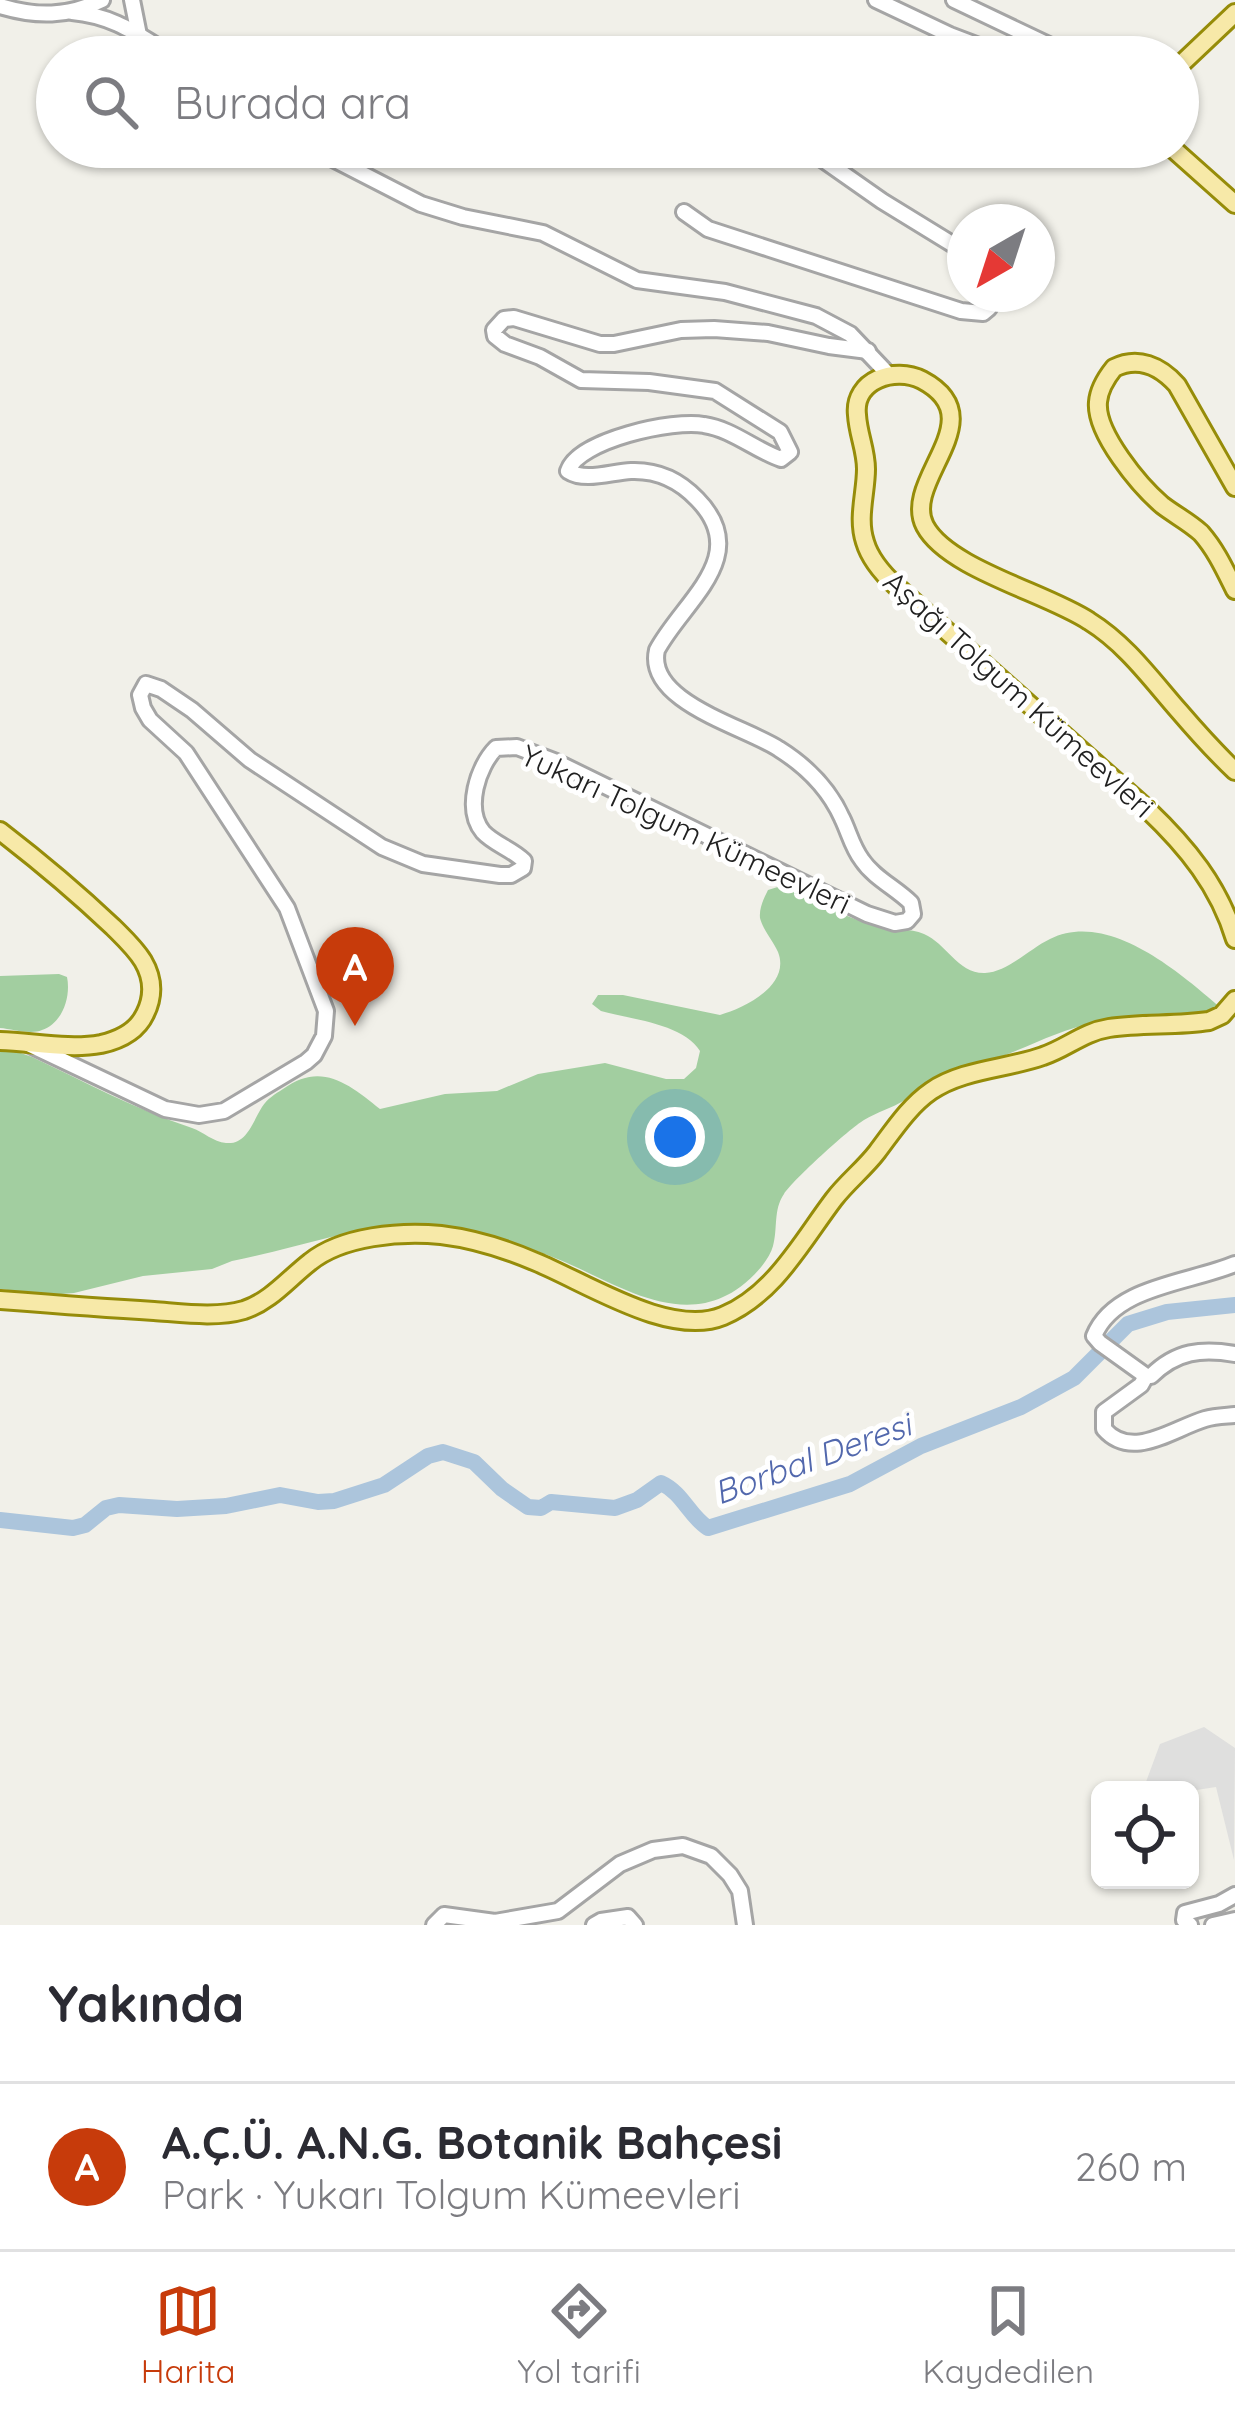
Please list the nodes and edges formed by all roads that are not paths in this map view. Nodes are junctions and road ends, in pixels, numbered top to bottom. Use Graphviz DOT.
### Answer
graph roads {
  1 [pos="102,0"];
  2 [pos="132,0"];
  3 [pos="876,0"];
  4 [pos="954,0"];
  5 [pos="0,6"];
  6 [pos="72,12"];
  7 [pos="1235,13"];
  8 [pos="139,35"];
  9 [pos="953,36"];
  10 [pos="1030,36"];
  11 [pos="1199,47"];
  12 [pos="351,168"];
  13 [pos="835,168"];
  14 [pos="1195,168"];
  15 [pos="1235,204"];
  16 [pos="684,212"];
  17 [pos="947,241"];
  18 [pos="947,306"];
  19 [pos="868,351"];
  20 [pos="888,374"];
  21 [pos="1235,487"];
  22 [pos="1235,590"];
  23 [pos="1235,771"];
  24 [pos="0,832"];
  25 [pos="1235,939"];
  26 [pos="1233,1004"];
  27 [pos="0,1041"];
  28 [pos="24,1042"];
  29 [pos="1235,1264"];
  30 [pos="0,1300"];
  31 [pos="1235,1354"];
  32 [pos="1146,1376"];
  33 [pos="1235,1415"];
  34 [pos="1235,1895"];
  35 [pos="1235,1920"];
  36 [pos="434,1925"];
  37 [pos="594,1925"];
  38 [pos="635,1925"];
  39 [pos="746,1925"];
  40 [pos="1190,1925"];
  41 [pos="1213,1925"];
  1 -- 6 [label="street"];
  2 -- 8 [label="street"];
  3 -- 9 [label="street"];
  4 -- 10 [label="street"];
  5 -- 6 [label="street"];
  6 -- 8 [label="street"];
  7 -- 11 [label="main road"];
  12 -- 19 [label="street, Aşağı Tolgum Kümeevleri"];
  13 -- 17 [label="street"];
  14 -- 15 [label="main road"];
  16 -- 18 [label="street"];
  19 -- 20 [label="street, Aşağı Tolgum Kümeevleri"];
  19 -- 28 [label="street, Yukarı Tolgum Kümeevleri"];
  20 -- 23 [label="main road, Aşağı Tolgum Kümeevleri"];
  20 -- 25 [label="main road, Aşağı Tolgum Kümeevleri"];
  21 -- 22 [label="main road"];
  24 -- 28 [label="main road"];
  26 -- 30 [label="main road"];
  27 -- 28 [label="main road"];
  29 -- 32 [label="street"];
  31 -- 32 [label="street"];
  32 -- 33 [label="street"];
  34 -- 40 [label="street"];
  35 -- 41 [label="street"];
  36 -- 39 [label="street"];
  37 -- 38 [label="street"];
}
